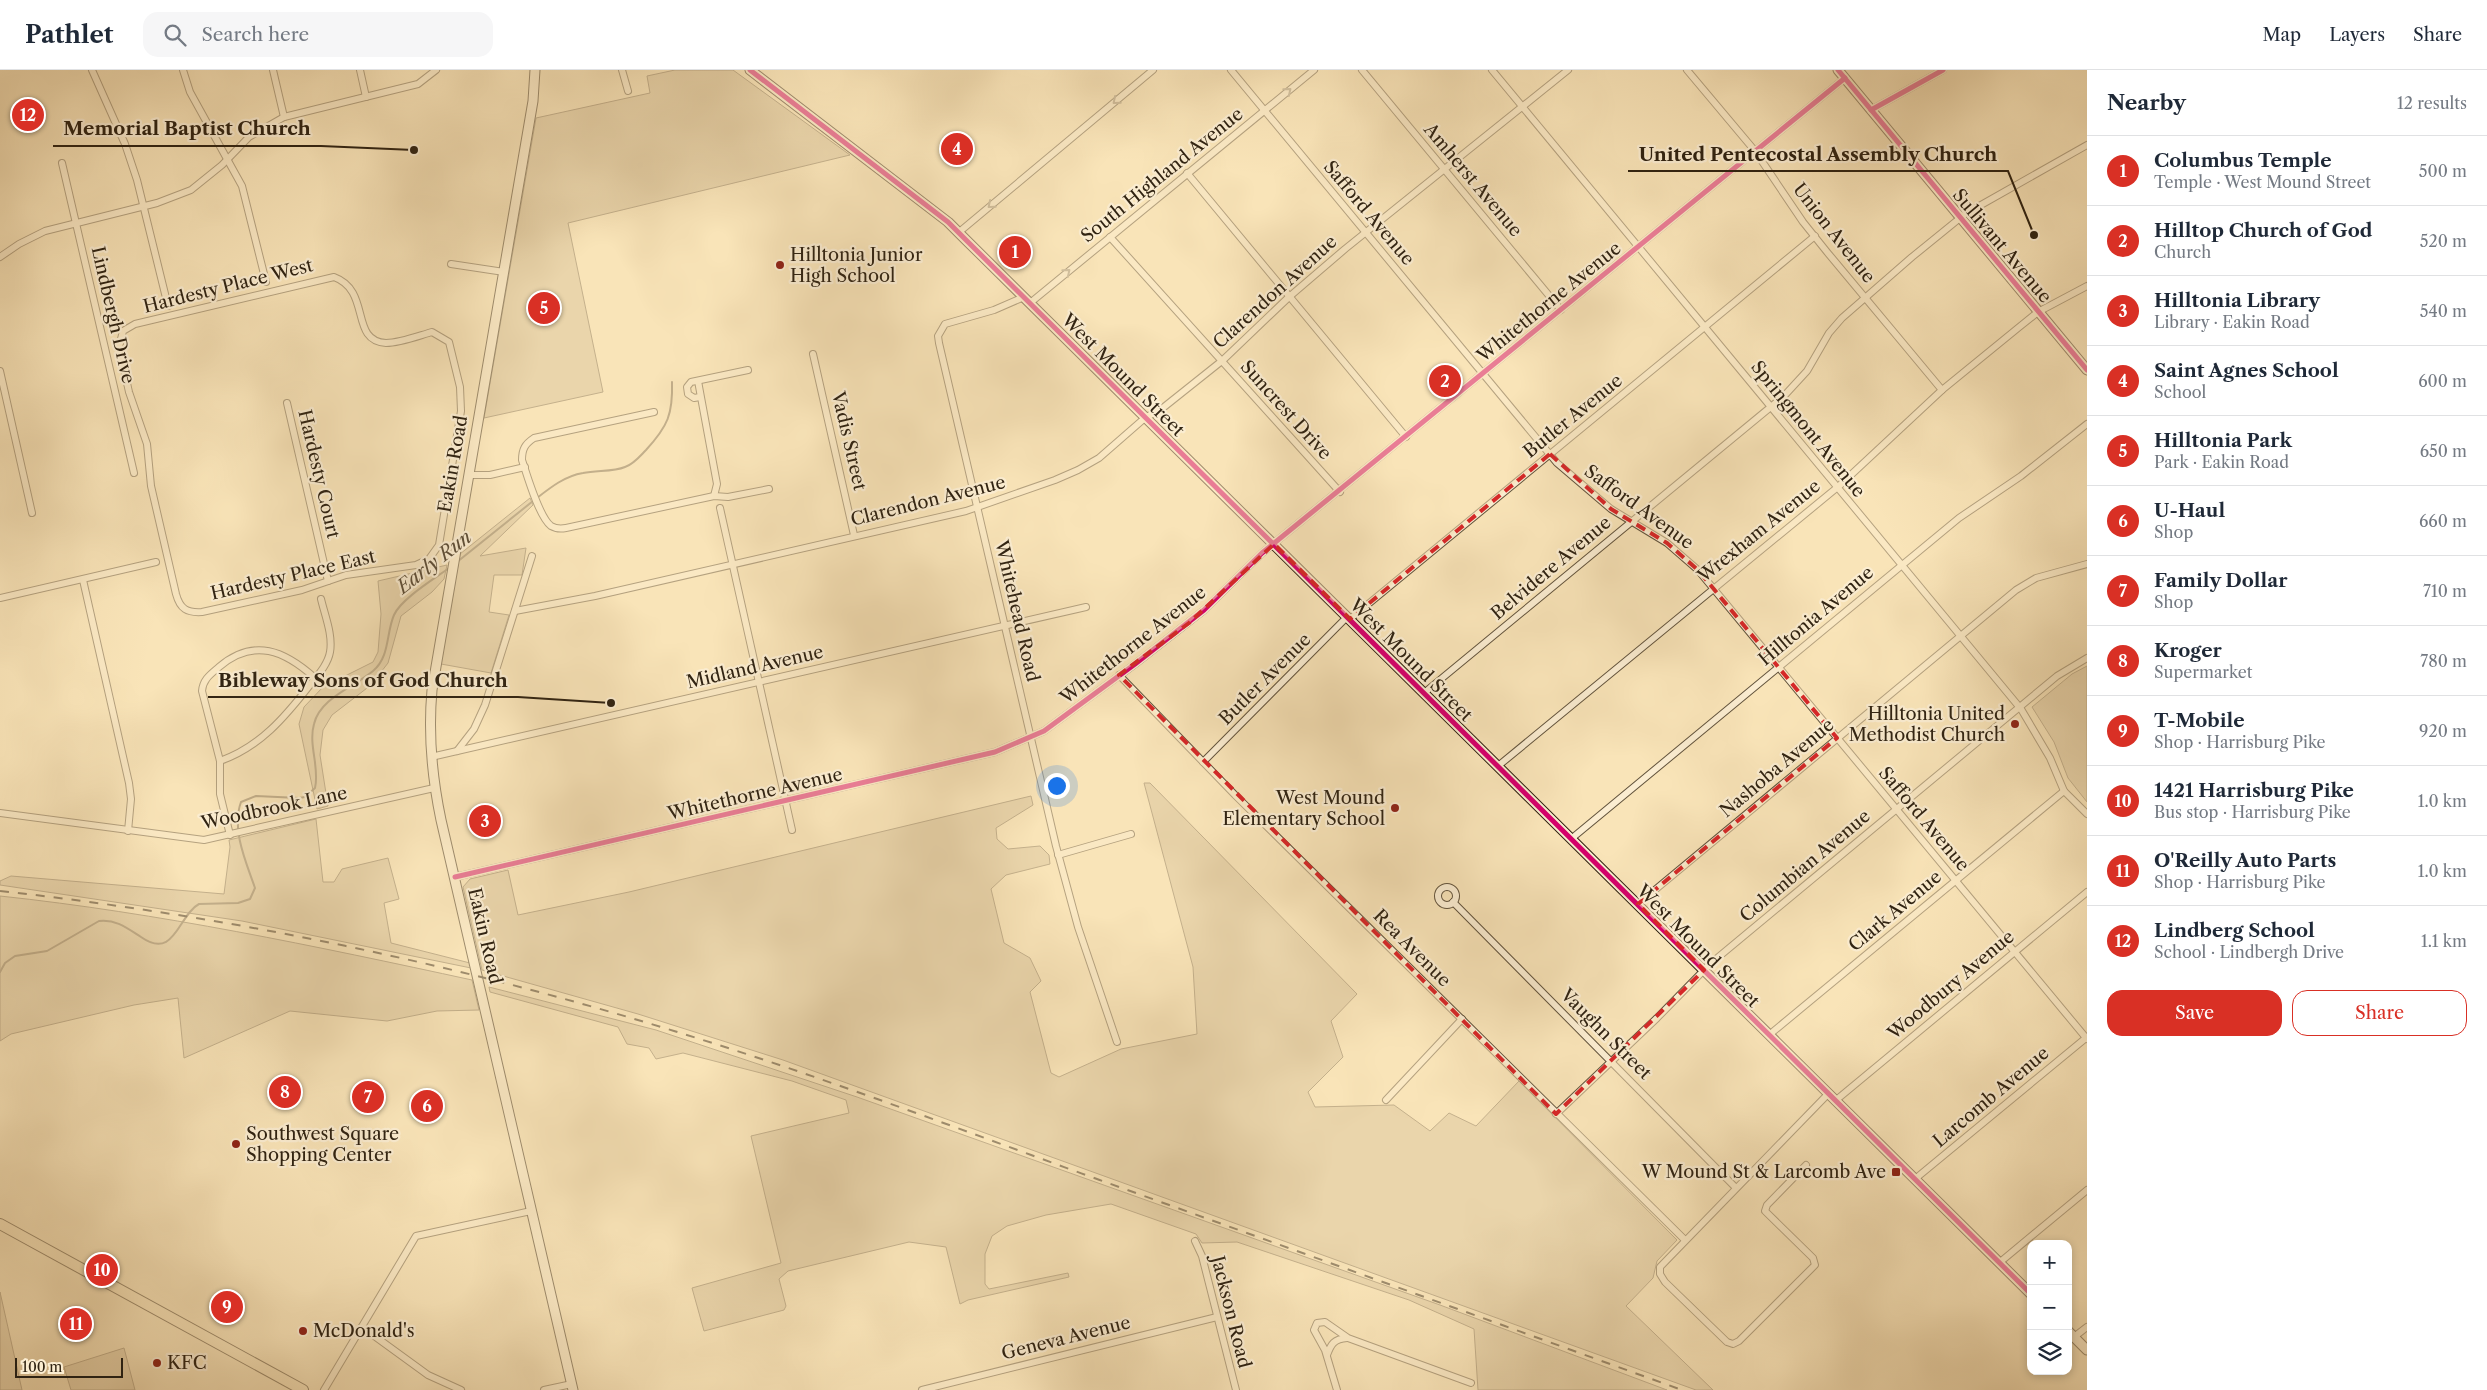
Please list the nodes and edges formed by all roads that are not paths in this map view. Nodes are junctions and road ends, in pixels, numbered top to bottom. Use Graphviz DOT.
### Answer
graph roads {
  1 [pos="92,70"];
  2 [pos="183,70"];
  3 [pos="272,70"];
  4 [pos="360,70"];
  5 [pos="436,70"];
  6 [pos="535,70"];
  7 [pos="622,70"];
  8 [pos="750,70"];
  9 [pos="1153,70"];
  10 [pos="1231,70"];
  11 [pos="1314,70"];
  12 [pos="1362,70"];
  13 [pos="1492,70"];
  14 [pos="1568,70"];
  15 [pos="1687,70"];
  16 [pos="1838,70"];
  17 [pos="1943,70"];
  18 [pos="1845,78"];
  19 [pos="628,91"];
  20 [pos="366,97"];
  21 [pos="1523,108"];
  22 [pos="1871,110"];
  23 [pos="1264,111"];
  24 [pos="284,117"];
  25 [pos="2087,145"];
  26 [pos="1755,151"];
  27 [pos="228,158"];
  28 [pos="62,163"];
  29 [pos="1446,171"];
  30 [pos="1187,173"];
  31 [pos="144,206"];
  32 [pos="1960,217"];
  33 [pos="76,223"];
  34 [pos="958,233"];
  35 [pos="1366,233"];
  36 [pos="1815,236"];
  37 [pos="1110,237"];
  38 [pos="1639,246"];
  39 [pos="0,257"];
  40 [pos="451,264"];
  41 [pos="504,272"];
  42 [pos="266,282"];
  43 [pos="2087,286"];
  44 [pos="1289,297"];
  45 [pos="1864,297"];
  46 [pos="1027,300"];
  47 [pos="168,306"];
  48 [pos="1561,310"];
  49 [pos="2038,312"];
  50 [pos="1705,327"];
  51 [pos="940,328"];
  52 [pos="813,354"];
  53 [pos="1221,361"];
  54 [pos="2086,368"];
  55 [pos="748,370"];
  56 [pos="0,371"];
  57 [pos="1483,374"];
  58 [pos="698,381"];
  59 [pos="1942,390"];
  60 [pos="700,397"];
  61 [pos="287,403"];
  62 [pos="1771,407"];
  63 [pos="654,412"];
  64 [pos="1146,417"];
  65 [pos="2087,424"];
  66 [pos="1406,437"];
  67 [pos="1550,454"];
  68 [pos="525,467"];
  69 [pos="134,473"];
  70 [pos="468,475"];
  71 [pos="1837,488"];
  72 [pos="769,489"];
  73 [pos="1340,492"];
  74 [pos="714,496"];
  75 [pos="978,507"];
  76 [pos="720,508"];
  77 [pos="32,513"];
  78 [pos="1631,522"];
  79 [pos="854,535"];
  80 [pos="1274,544"];
  81 [pos="435,552"];
  82 [pos="532,556"];
  83 [pos="156,562"];
  84 [pos="731,563"];
  85 [pos="2087,564"];
  86 [pos="1901,566"];
  87 [pos="83,580"];
  88 [pos="328,581"];
  89 [pos="1714,588"];
  90 [pos="0,598"];
  91 [pos="321,599"];
  92 [pos="1086,607"];
  93 [pos="185,610"];
  94 [pos="515,611"];
  95 [pos="1349,618"];
  96 [pos="1005,625"];
  97 [pos="1960,636"];
  98 [pos="2087,658"];
  99 [pos="1778,667"];
  100 [pos="1120,675"];
  101 [pos="315,678"];
  102 [pos="759,681"];
  103 [pos="1424,693"];
  104 [pos="2020,707"];
  105 [pos="1032,737"];
  106 [pos="1837,738"];
  107 [pos="456,751"];
  108 [pos="431,757"];
  109 [pos="220,761"];
  110 [pos="1203,762"];
  111 [pos="1498,766"];
  112 [pos="434,788"];
  113 [pos="2064,791"];
  114 [pos="786,801"];
  115 [pos="1896,809"];
  116 [pos="0,813"];
  117 [pos="2087,814"];
  118 [pos="792,830"];
  119 [pos="128,831"];
  120 [pos="237,833"];
  121 [pos="1131,834"];
  122 [pos="1571,839"];
  123 [pos="1058,855"];
  124 [pos="455,877"];
  125 [pos="1956,880"];
  126 [pos="2087,892"];
  127 [pos="1453,902"];
  128 [pos="1638,904"];
  129 [pos="2015,951"];
  130 [pos="1704,970"];
  131 [pos="1462,1019"];
  132 [pos="1769,1035"];
  133 [pos="2087,1038"];
  134 [pos="1117,1042"];
  135 [pos="1612,1061"];
  136 [pos="1828,1094"];
  137 [pos="1386,1100"];
  138 [pos="1835,1101"];
  139 [pos="1556,1114"];
  140 [pos="1806,1165"];
  141 [pos="1915,1179"];
  142 [pos="1736,1188"];
  143 [pos="2087,1190"];
  144 [pos="531,1211"];
  145 [pos="0,1224"];
  146 [pos="1685,1240"];
  147 [pos="1195,1241"];
  148 [pos="1999,1263"];
  149 [pos="2027,1290"];
  150 [pos="1217,1317"];
  151 [pos="362,1327"];
  152 [pos="2087,1327"];
  153 [pos="2072,1334"];
  154 [pos="2072,1335"];
  155 [pos="1348,1338"];
  156 [pos="2087,1350"];
  157 [pos="1327,1355"];
  158 [pos="1471,1383"];
  159 [pos="572,1387"];
  160 [pos="303,1390"];
  161 [pos="324,1390"];
  162 [pos="461,1390"];
  163 [pos="544,1390"];
  164 [pos="922,1390"];
  165 [pos="1236,1390"];
  166 [pos="1337,1390"];
  1 -- 31 [label="street"];
  2 -- 27 [label="street"];
  3 -- 24 [label="street"];
  4 -- 20 [label="street"];
  5 -- 20 [label="street"];
  6 -- 41 [label="street, Eakin Road"];
  7 -- 19 [label="street"];
  8 -- 34 [label="street, West Mound Street"];
  9 -- 34 [label="street, one-way"];
  10 -- 23 [label="street, Safford Avenue"];
  23 -- 11 [label="street, South Highland Avenue, one-way"];
  12 -- 29 [label="street, Amherst Avenue"];
  13 -- 21 [label="street, Springmont Avenue"];
  14 -- 21 [label="street, Clarendon Avenue"];
  15 -- 26 [label="street, Union Avenue"];
  16 -- 18 [label="street, Sullivant Avenue"];
  17 -- 22 [label="street"];
  18 -- 22 [label="street, Sullivant Avenue"];
  18 -- 26 [label="street, Whitethorne Avenue"];
  20 -- 24 [label="street"];
  21 -- 29 [label="street, Clarendon Avenue"];
  21 -- 38 [label="street, Springmont Avenue"];
  22 -- 32 [label="street, Sullivant Avenue"];
  23 -- 30 [label="street, South Highland Avenue"];
  23 -- 35 [label="street, Safford Avenue"];
  24 -- 27 [label="street"];
  25 -- 32 [label="street, Belvidere Avenue"];
  26 -- 36 [label="street, Union Avenue"];
  26 -- 38 [label="street, Whitethorne Avenue"];
  27 -- 31 [label="street"];
  27 -- 42 [label="street"];
  28 -- 33 [label="street, Lindbergh Drive"];
  29 -- 35 [label="street, Clarendon Avenue"];
  29 -- 48 [label="street, Amherst Avenue"];
  30 -- 37 [label="street, South Highland Avenue"];
  30 -- 44 [label="street"];
  31 -- 33 [label="street"];
  31 -- 47 [label="street"];
  32 -- 45 [label="street, Belvidere Avenue"];
  32 -- 49 [label="street, Sullivant Avenue"];
  33 -- 39 [label="street"];
  33 -- 69 [label="street, Lindbergh Drive"];
  34 -- 46 [label="street, West Mound Street"];
  35 -- 44 [label="street, Clarendon Avenue"];
  35 -- 57 [label="street, Safford Avenue"];
  36 -- 45 [label="street, Union Avenue"];
  36 -- 50 [label="street, Butler Avenue"];
  46 -- 37 [label="street, South Highland Avenue, one-way"];
  37 -- 53 [label="street, Suncrest Drive"];
  38 -- 48 [label="street, Whitethorne Avenue"];
  38 -- 50 [label="street, Springmont Avenue"];
  40 -- 41 [label="street"];
  41 -- 70 [label="street, Eakin Road"];
  43 -- 49 [label="street, Wrexham Avenue"];
  44 -- 53 [label="street, Clarendon Avenue"];
  44 -- 66 [label="street"];
  45 -- 59 [label="street, Union Avenue"];
  45 -- 62 [label="street, Belvidere Avenue"];
  46 -- 51 [label="street, South Highland Avenue"];
  46 -- 64 [label="street, West Mound Street"];
  48 -- 57 [label="street, Whitethorne Avenue"];
  49 -- 54 [label="street, Sullivant Avenue"];
  49 -- 59 [label="street, Wrexham Avenue"];
  50 -- 62 [label="street, Springmont Avenue"];
  50 -- 67 [label="street, Butler Avenue"];
  51 -- 75 [label="street, Whitehead Road"];
  52 -- 79 [label="street, Vadis Street"];
  53 -- 64 [label="street, Clarendon Avenue"];
  53 -- 73 [label="street, Suncrest Drive"];
  55 -- 58 [label="street"];
  56 -- 77 [label="street"];
  57 -- 66 [label="street, Whitethorne Avenue"];
  57 -- 67 [label="street, Safford Avenue"];
  58 -- 60 [label="street"];
  58 -- 60 [label="street"];
  59 -- 71 [label="street, Wrexham Avenue"];
  60 -- 74 [label="street"];
  61 -- 88 [label="street, Hardesty Court"];
  62 -- 71 [label="street, Springmont Avenue"];
  62 -- 78 [label="street, Belvidere Avenue"];
  63 -- 68 [label="street"];
  64 -- 75 [label="street, Clarendon Avenue"];
  64 -- 80 [label="street, West Mound Street"];
  65 -- 86 [label="street, Hilltonia Avenue"];
  66 -- 73 [label="street, Whitethorne Avenue"];
  67 -- 78 [label="street, Safford Avenue"];
  67 -- 95 [label="street, Butler Avenue"];
  68 -- 70 [label="street"];
  68 -- 74 [label="street"];
  70 -- 108 [label="street, Eakin Road"];
  71 -- 86 [label="street, Springmont Avenue"];
  71 -- 89 [label="street, Wrexham Avenue"];
  72 -- 74 [label="street"];
  73 -- 80 [label="street, Whitethorne Avenue"];
  75 -- 79 [label="street, Clarendon Avenue"];
  75 -- 96 [label="street, Whitehead Road"];
  76 -- 84 [label="street"];
  78 -- 89 [label="street, Safford Avenue"];
  78 -- 103 [label="street, Belvidere Avenue"];
  79 -- 84 [label="street, Clarendon Avenue"];
  80 -- 95 [label="street, West Mound Street"];
  80 -- 100 [label="street, Whitethorne Avenue"];
  81 -- 88 [label="street, Hardesty Place East"];
  81 -- 93 [label="street, Hardesty Place West"];
  82 -- 94 [label="street"];
  83 -- 87 [label="street"];
  84 -- 94 [label="street, Clarendon Avenue"];
  84 -- 102 [label="street"];
  85 -- 97 [label="street, Nashoba Avenue"];
  86 -- 97 [label="street, Springmont Avenue"];
  86 -- 99 [label="street, Hilltonia Avenue"];
  87 -- 90 [label="street"];
  87 -- 119 [label="street"];
  88 -- 93 [label="street, Hardesty Place East"];
  89 -- 99 [label="street, Safford Avenue"];
  89 -- 111 [label="street, Wrexham Avenue"];
  91 -- 101 [label="street"];
  92 -- 96 [label="street, Midland Avenue"];
  94 -- 107 [label="street"];
  95 -- 103 [label="street, West Mound Street"];
  95 -- 110 [label="street, Butler Avenue"];
  96 -- 102 [label="street, Midland Avenue"];
  96 -- 105 [label="street, Whitehead Road"];
  97 -- 104 [label="street, Springmont Avenue"];
  97 -- 106 [label="street, Nashoba Avenue"];
  98 -- 104 [label="street, Columbian Avenue"];
  99 -- 106 [label="street, Safford Avenue"];
  99 -- 122 [label="street, Hilltonia Avenue"];
  100 -- 105 [label="street, Whitethorne Avenue"];
  100 -- 110 [label="street, Rea Avenue"];
  101 -- 109 [label="street"];
  101 -- 109 [label="street"];
  102 -- 107 [label="street, Midland Avenue"];
  102 -- 114 [label="street"];
  103 -- 111 [label="street, West Mound Street"];
  104 -- 113 [label="street, Springmont Avenue"];
  104 -- 115 [label="street, Columbian Avenue"];
  105 -- 114 [label="street, Whitethorne Avenue"];
  105 -- 123 [label="street, Whitehead Road"];
  106 -- 115 [label="street, Safford Avenue"];
  106 -- 128 [label="street, Nashoba Avenue"];
  107 -- 108 [label="street, Midland Avenue"];
  108 -- 112 [label="street, Eakin Road"];
  109 -- 120 [label="street"];
  110 -- 131 [label="street, Rea Avenue"];
  111 -- 122 [label="street, West Mound Street"];
  112 -- 120 [label="street, Woodbrook Lane"];
  112 -- 124 [label="street, Eakin Road"];
  113 -- 117 [label="street, Springmont Avenue"];
  113 -- 125 [label="street, Clark Avenue"];
  114 -- 118 [label="street"];
  114 -- 124 [label="street, Whitethorne Avenue"];
  115 -- 125 [label="street, Safford Avenue"];
  115 -- 130 [label="street, Columbian Avenue"];
  116 -- 119 [label="street, Woodbrook Lane"];
  119 -- 120 [label="street, Woodbrook Lane"];
  121 -- 123 [label="street"];
  122 -- 128 [label="street, West Mound Street"];
  123 -- 134 [label="street, Whitehead Road"];
  124 -- 144 [label="street, Eakin Road"];
  125 -- 129 [label="street, Safford Avenue"];
  125 -- 132 [label="street, Clark Avenue"];
  126 -- 129 [label="street, Woodbury Avenue"];
  127 -- 135 [label="street, Vaughn Street"];
  128 -- 130 [label="street, West Mound Street"];
  129 -- 133 [label="street, Safford Avenue"];
  129 -- 138 [label="street, Woodbury Avenue"];
  130 -- 132 [label="street, West Mound Street"];
  130 -- 135 [label="street, Columbian Avenue"];
  131 -- 137 [label="street"];
  131 -- 139 [label="street, Rea Avenue"];
  132 -- 136 [label="street, West Mound Street"];
  133 -- 141 [label="street, Larcomb Avenue"];
  135 -- 139 [label="street, Columbian Avenue"];
  135 -- 142 [label="street, Vaughn Street"];
  136 -- 138 [label="street, West Mound Street"];
  136 -- 142 [label="street"];
  138 -- 141 [label="street, West Mound Street"];
  139 -- 146 [label="street, Rea Avenue"];
  140 -- 146 [label="street"];
  141 -- 148 [label="street, West Mound Street"];
  142 -- 146 [label="street"];
  143 -- 148 [label="street"];
  144 -- 151 [label="street"];
  144 -- 159 [label="street, Eakin Road"];
  145 -- 160 [label="main road"];
  147 -- 150 [label="street, Jackson Road"];
  148 -- 149 [label="street, West Mound Street"];
  150 -- 164 [label="street, Geneva Avenue"];
  150 -- 165 [label="street, Jackson Road"];
  151 -- 161 [label="street"];
  151 -- 162 [label="street"];
  152 -- 153 [label="street"];
  154 -- 156 [label="street"];
  155 -- 157 [label="street"];
  155 -- 157 [label="street"];
  155 -- 158 [label="street"];
  157 -- 166 [label="street"];
  159 -- 163 [label="street"];
}
